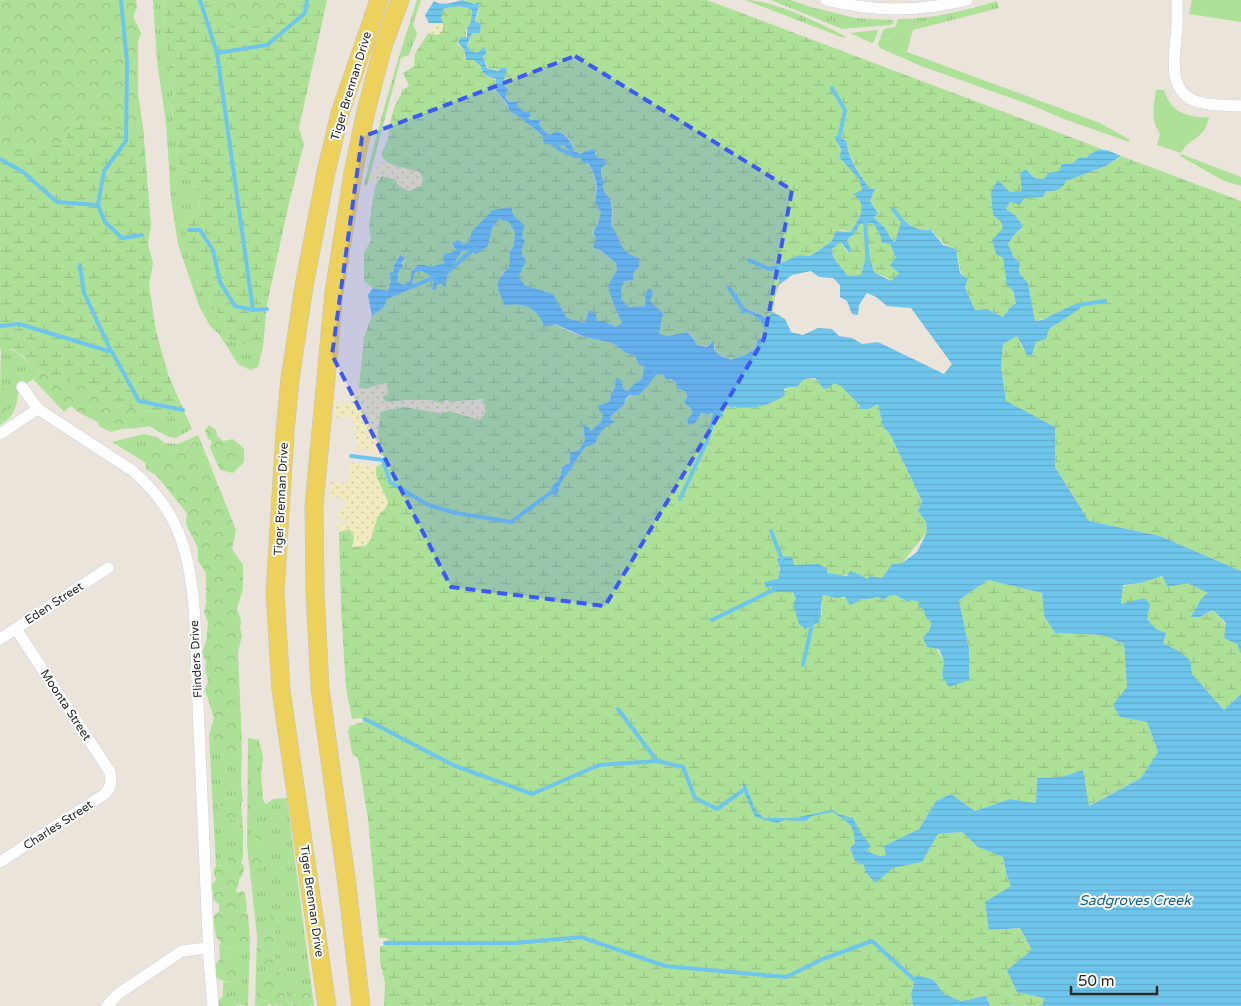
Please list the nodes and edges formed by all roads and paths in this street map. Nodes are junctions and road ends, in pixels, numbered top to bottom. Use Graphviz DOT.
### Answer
graph roads {
  1 [pos="379,0"];
  2 [pos="400,0"];
  3 [pos="826,0"];
  4 [pos="967,0"];
  5 [pos="1176,0"];
  6 [pos="1186,0"];
  7 [pos="858,4"];
  8 [pos="1177,26"];
  9 [pos="1241,106"];
  10 [pos="22,387"];
  11 [pos="38,409"];
  12 [pos="0,434"];
  13 [pos="108,568"];
  14 [pos="16,629"];
  15 [pos="0,639"];
  16 [pos="111,783"];
  17 [pos="0,862"];
  18 [pos="208,948"];
  19 [pos="107,1006"];
  20 [pos="213,1006"];
  21 [pos="327,1006"];
  22 [pos="361,1006"];
  1 -- 21 [label="main road, Tiger Brennan Drive"];
  2 -- 22 [label="main road, Tiger Brennan Drive"];
  3 -- 7 [label="street"];
  4 -- 7 [label="street"];
  5 -- 8 [label="street"];
  6 -- 8 [label="street"];
  8 -- 9 [label="street"];
  10 -- 11 [label="street, Flinders Drive"];
  11 -- 12 [label="street"];
  11 -- 18 [label="street, Flinders Drive"];
  13 -- 14 [label="street, Eden Street"];
  14 -- 15 [label="street, Eden Street"];
  14 -- 16 [label="street, Moonta Street"];
  16 -- 17 [label="street, Charles Street"];
  18 -- 19 [label="street"];
  18 -- 20 [label="street, Flinders Drive"];
}
